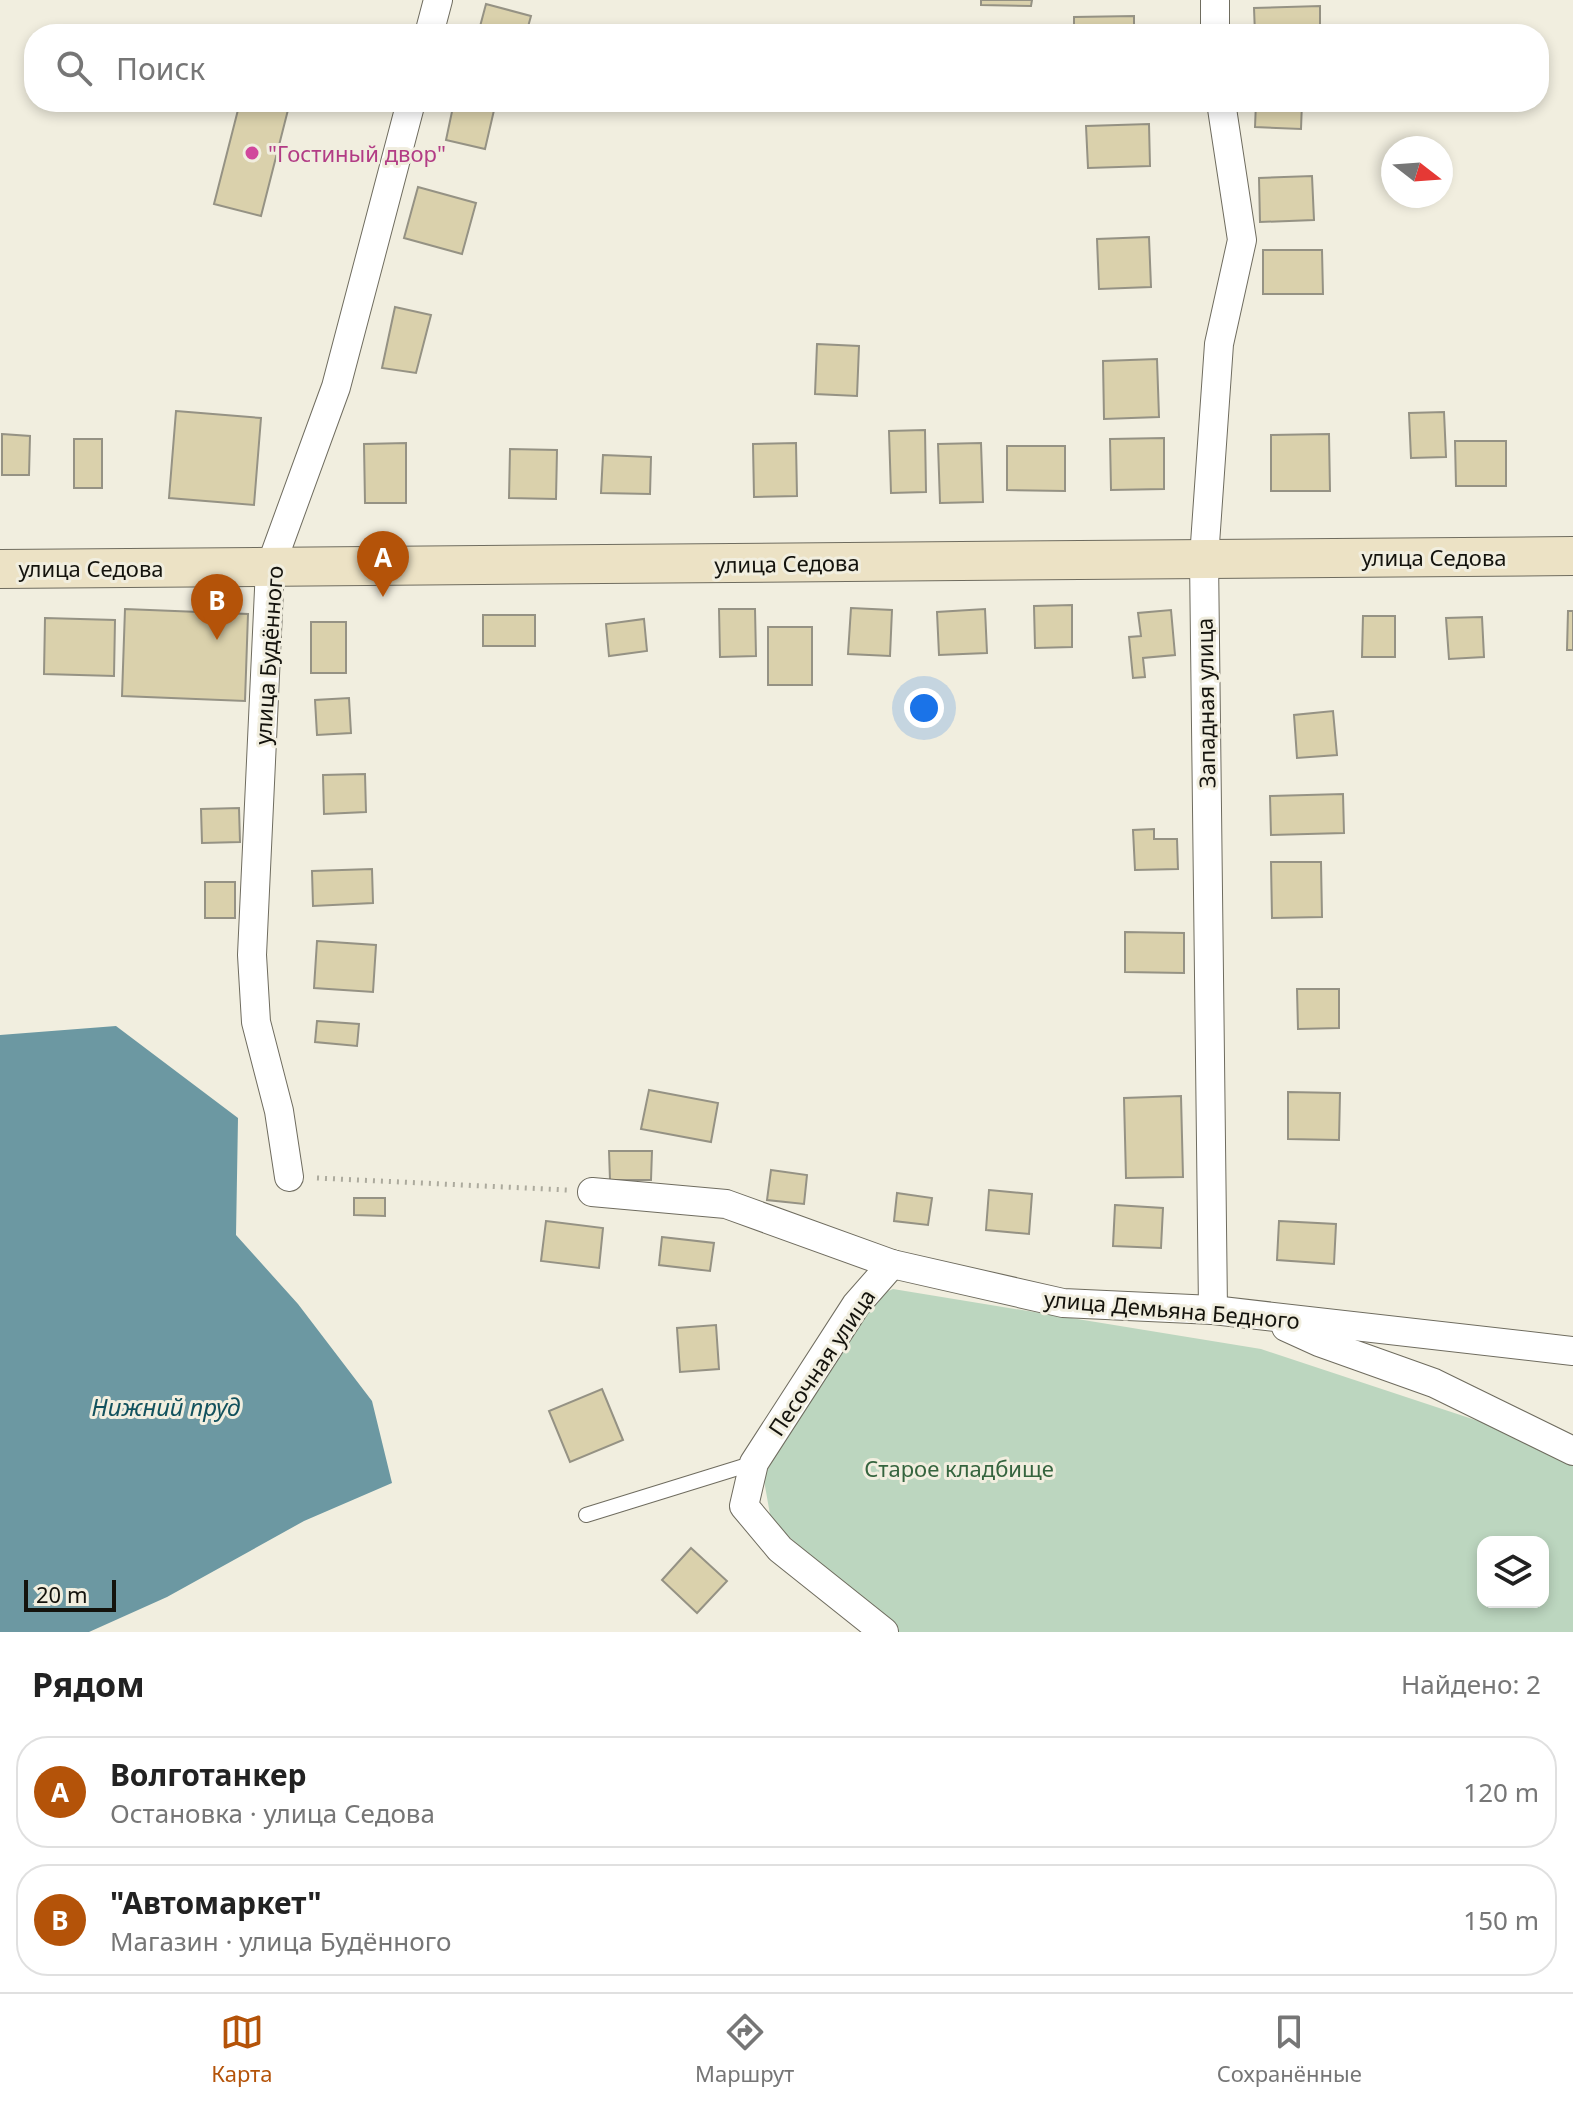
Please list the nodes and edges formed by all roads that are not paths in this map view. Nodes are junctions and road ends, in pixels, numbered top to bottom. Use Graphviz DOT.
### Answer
graph roads {
  1 [pos="438,0"];
  2 [pos="1215,0"];
  3 [pos="432,24"];
  4 [pos="1215,24"];
  5 [pos="408,112"];
  6 [pos="1223,112"];
  7 [pos="1573,556"];
  8 [pos="1204,558"];
  9 [pos="270,568"];
  10 [pos="0,569"];
  11 [pos="289,1177"];
  12 [pos="592,1192"];
  13 [pos="892,1264"];
  14 [pos="1213,1310"];
  15 [pos="1268,1318"];
  16 [pos="1573,1351"];
  17 [pos="1573,1451"];
  18 [pos="754,1463"];
  19 [pos="586,1515"];
  20 [pos="884,1632"];
  1 -- 3 [label="street"];
  2 -- 4 [label="street"];
  5 -- 9 [label="street, улица Будённого"];
  6 -- 8 [label="street, Западная улица"];
  7 -- 8 [label="main road, улица Седова"];
  8 -- 9 [label="main road, улица Седова"];
  8 -- 14 [label="street, Западная улица"];
  9 -- 10 [label="main road, улица Седова"];
  9 -- 11 [label="street, улица Будённого"];
  12 -- 13 [label="street, улица Демьяна Бедного"];
  13 -- 14 [label="street, улица Демьяна Бедного"];
  13 -- 18 [label="street, Песочная улица"];
  14 -- 15 [label="street, улица Демьяна Бедного"];
  15 -- 16 [label="street, улица Демьяна Бедного"];
  15 -- 17 [label="street"];
  18 -- 19 [label="lane"];
  18 -- 20 [label="street, Песочная улица"];
}
